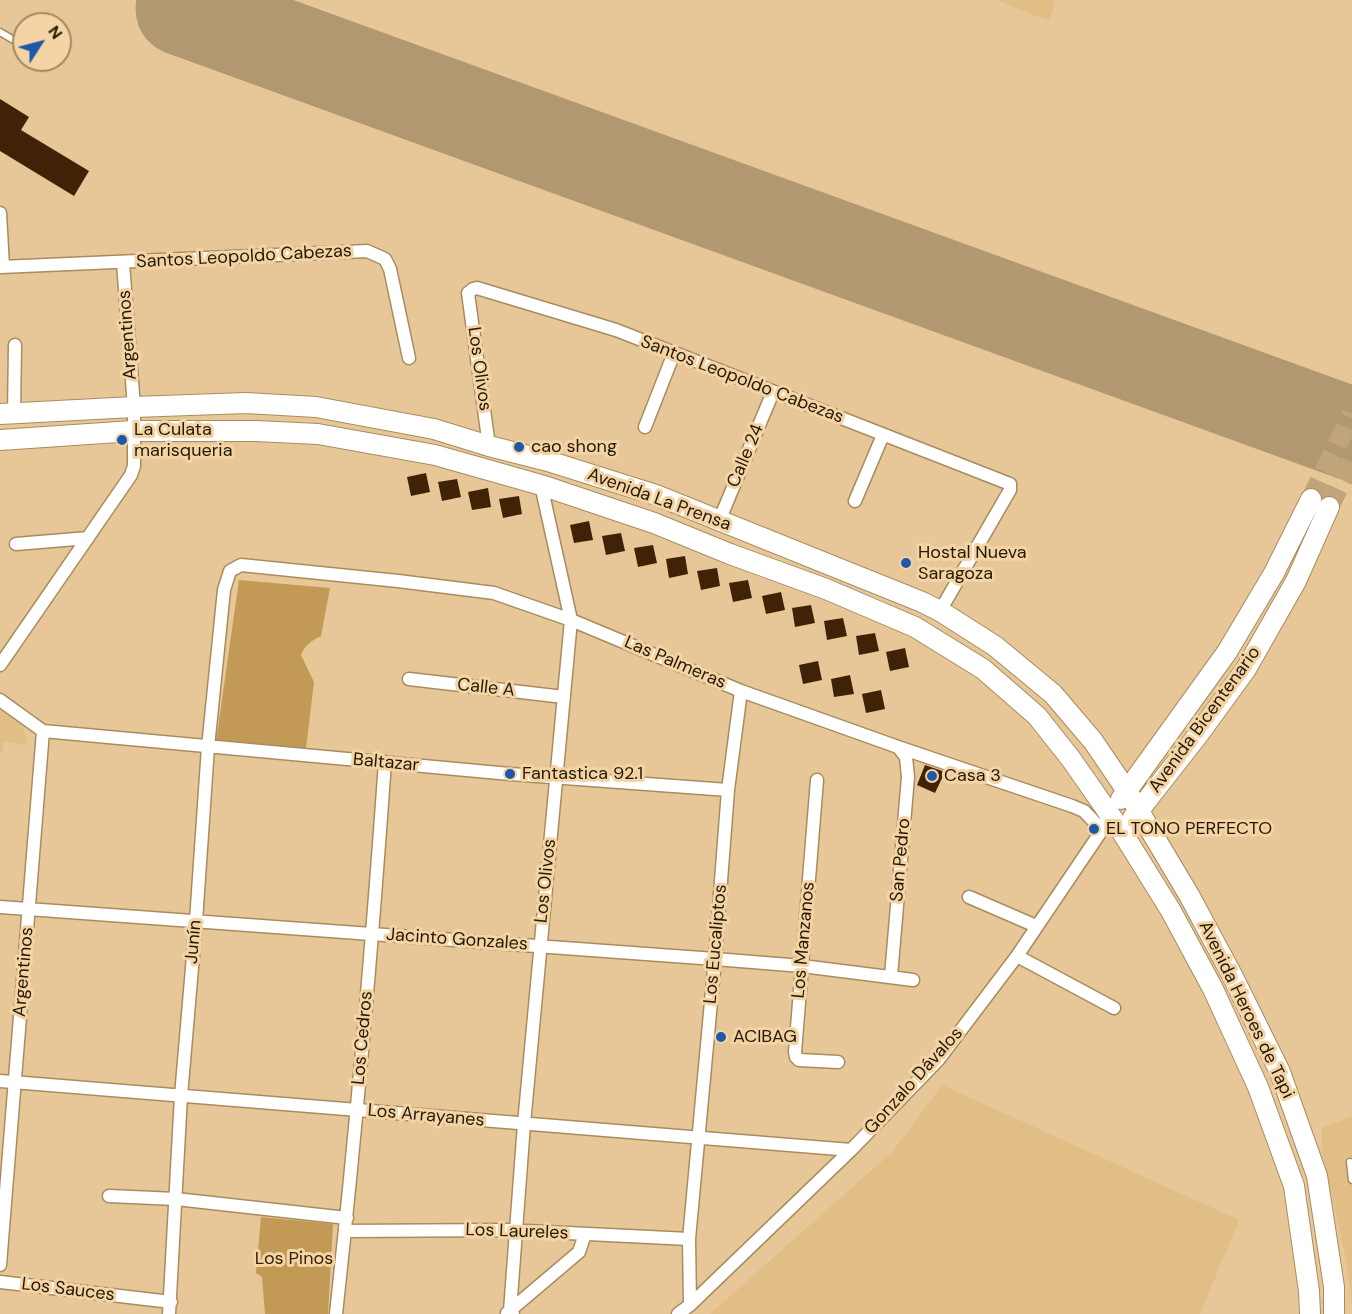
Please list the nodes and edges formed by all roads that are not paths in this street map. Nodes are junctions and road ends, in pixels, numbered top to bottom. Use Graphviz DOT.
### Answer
graph roads {
  1 [pos="0,213"];
  2 [pos="123,263"];
  3 [pos="2,267"];
  4 [pos="468,293"];
  5 [pos="15,345"];
  6 [pos="674,353"];
  7 [pos="409,358"];
  8 [pos="773,392"];
  9 [pos="134,407"];
  10 [pos="7,414"];
  11 [pos="645,427"];
  12 [pos="133,431"];
  13 [pos="883,435"];
  14 [pos="0,440"];
  15 [pos="489,446"];
  16 [pos="541,485"];
  17 [pos="1311,499"];
  18 [pos="855,501"];
  19 [pos="1329,507"];
  20 [pos="719,521"];
  21 [pos="88,538"];
  22 [pos="16,544"];
  23 [pos="230,571"];
  24 [pos="940,611"];
  25 [pos="571,620"];
  26 [pos="0,665"];
  27 [pos="409,679"];
  28 [pos="741,691"];
  29 [pos="564,697"];
  30 [pos="0,700"];
  31 [pos="43,731"];
  32 [pos="208,747"];
  33 [pos="898,747"];
  34 [pos="385,762"];
  35 [pos="557,777"];
  36 [pos="817,780"];
  37 [pos="729,790"];
  38 [pos="1127,791"];
  39 [pos="1140,810"];
  40 [pos="1106,822"];
  41 [pos="1122,832"];
  42 [pos="969,897"];
  43 [pos="0,907"];
  44 [pos="29,909"];
  45 [pos="196,921"];
  46 [pos="1036,926"];
  47 [pos="373,934"];
  48 [pos="540,946"];
  49 [pos="1017,956"];
  50 [pos="715,959"];
  51 [pos="802,966"];
  52 [pos="891,976"];
  53 [pos="913,980"];
  54 [pos="1114,1008"];
  55 [pos="838,1062"];
  56 [pos="0,1081"];
  57 [pos="15,1082"];
  58 [pos="181,1096"];
  59 [pos="357,1110"];
  60 [pos="524,1124"];
  61 [pos="699,1138"];
  62 [pos="851,1150"];
  63 [pos="1350,1162"];
  64 [pos="1352,1180"];
  65 [pos="109,1196"];
  66 [pos="176,1199"];
  67 [pos="346,1225"];
  68 [pos="517,1231"];
  69 [pos="585,1234"];
  70 [pos="689,1239"];
  71 [pos="0,1265"];
  72 [pos="0,1282"];
  73 [pos="690,1305"];
  74 [pos="170,1308"];
  75 [pos="509,1313"];
  76 [pos="336,1314"];
  77 [pos="678,1314"];
  78 [pos="1310,1314"];
  79 [pos="1334,1314"];
  1 -- 3 [label="street"];
  2 -- 3 [label="street, Santos Leopoldo Cabezas"];
  2 -- 7 [label="street, Santos Leopoldo Cabezas"];
  2 -- 9 [label="street, Argentinos"];
  4 -- 6 [label="street, Santos Leopoldo Cabezas"];
  4 -- 15 [label="street, Los Olivos"];
  5 -- 10 [label="street"];
  6 -- 8 [label="street, Santos Leopoldo Cabezas"];
  6 -- 11 [label="street"];
  8 -- 13 [label="street, Santos Leopoldo Cabezas"];
  8 -- 20 [label="street, Calle 24"];
  9 -- 10 [label="main road, Avenida La Prensa"];
  9 -- 12 [label="street, Argentinos"];
  9 -- 15 [label="main road, Avenida La Prensa"];
  12 -- 14 [label="main road, Avenida La Prensa"];
  12 -- 16 [label="main road, Avenida La Prensa"];
  12 -- 21 [label="street"];
  13 -- 18 [label="street"];
  13 -- 24 [label="street, Santos Leopoldo Cabezas"];
  15 -- 20 [label="main road, Avenida La Prensa"];
  16 -- 25 [label="street, Los Olivos"];
  16 -- 40 [label="main road, Avenida La Prensa"];
  17 -- 38 [label="main road, Avenida Bicentenario"];
  19 -- 39 [label="main road, Avenida Bicentenario"];
  20 -- 24 [label="main road, Avenida La Prensa"];
  21 -- 22 [label="street"];
  21 -- 26 [label="street"];
  23 -- 25 [label="street, Las Palmeras"];
  23 -- 32 [label="street, Junín"];
  24 -- 38 [label="main road, Avenida La Prensa"];
  25 -- 28 [label="street, Las Palmeras"];
  25 -- 29 [label="street, Los Olivos"];
  27 -- 29 [label="street, Calle A"];
  28 -- 33 [label="street, Las Palmeras"];
  28 -- 37 [label="street, Los Eucaliptos"];
  29 -- 35 [label="street, Los Olivos"];
  30 -- 31 [label="street"];
  31 -- 32 [label="street, Baltazar"];
  31 -- 44 [label="street, Argentinos"];
  32 -- 34 [label="street, Baltazar"];
  32 -- 45 [label="street, Junín"];
  33 -- 40 [label="street, Las Palmeras"];
  33 -- 52 [label="street, San Pedro"];
  34 -- 35 [label="street, Baltazar"];
  34 -- 47 [label="street, Los Cedros"];
  35 -- 37 [label="street, Baltazar"];
  35 -- 48 [label="street, Los Olivos"];
  36 -- 51 [label="street, Los Manzanos"];
  37 -- 50 [label="street, Los Eucaliptos"];
  38 -- 39 [label="main road, Avenida Heroes de Tapi"];
  38 -- 40 [label="main road, Avenida Bicentenario"];
  39 -- 41 [label="main road, Avenida Bicentenario"];
  39 -- 79 [label="main road, Avenida Heroes de Tapi"];
  40 -- 41 [label="main road, Avenida Heroes de Tapi"];
  40 -- 46 [label="street, Gonzalo Dávalos"];
  41 -- 78 [label="main road, Avenida Heroes de Tapi"];
  42 -- 46 [label="street"];
  43 -- 44 [label="street, Jacinto Gonzales"];
  44 -- 45 [label="street, Jacinto Gonzales"];
  44 -- 57 [label="street, Argentinos"];
  45 -- 47 [label="street, Jacinto Gonzales"];
  45 -- 58 [label="street, Junín"];
  46 -- 49 [label="street, Gonzalo Dávalos"];
  47 -- 48 [label="street, Jacinto Gonzales"];
  47 -- 59 [label="street, Los Cedros"];
  48 -- 50 [label="street, Jacinto Gonzales"];
  48 -- 60 [label="street, Los Olivos"];
  49 -- 54 [label="street"];
  49 -- 62 [label="street, Gonzalo Dávalos"];
  50 -- 51 [label="street, Jacinto Gonzales"];
  50 -- 61 [label="street, Los Eucaliptos"];
  51 -- 52 [label="street, Jacinto Gonzales"];
  51 -- 55 [label="street, Los Manzanos"];
  52 -- 53 [label="street, Jacinto Gonzales"];
  56 -- 57 [label="street, Los Arrayanes"];
  57 -- 58 [label="street, Los Arrayanes"];
  57 -- 71 [label="street, Argentinos"];
  58 -- 59 [label="street, Los Arrayanes"];
  58 -- 66 [label="street, Junín"];
  59 -- 60 [label="street, Los Arrayanes"];
  59 -- 67 [label="street, Los Cedros"];
  60 -- 61 [label="street, Los Arrayanes"];
  60 -- 68 [label="street, Los Olivos"];
  61 -- 62 [label="street, Los Arrayanes"];
  61 -- 70 [label="street, Los Eucaliptos"];
  62 -- 73 [label="street, Gonzalo Dávalos"];
  63 -- 64 [label="lane"];
  65 -- 66 [label="street, Los Laureles"];
  66 -- 67 [label="street, Los Laureles"];
  66 -- 74 [label="street, Junín"];
  67 -- 68 [label="street, Los Laureles"];
  67 -- 76 [label="street, Los Cedros"];
  68 -- 69 [label="street, Los Laureles"];
  68 -- 75 [label="street, Los Olivos"];
  69 -- 70 [label="street, Los Laureles"];
  69 -- 75 [label="street"];
  70 -- 73 [label="street, Los Eucaliptos"];
  72 -- 74 [label="street, Los Sauces"];
  73 -- 77 [label="street, Gonzalo Dávalos"];
}
